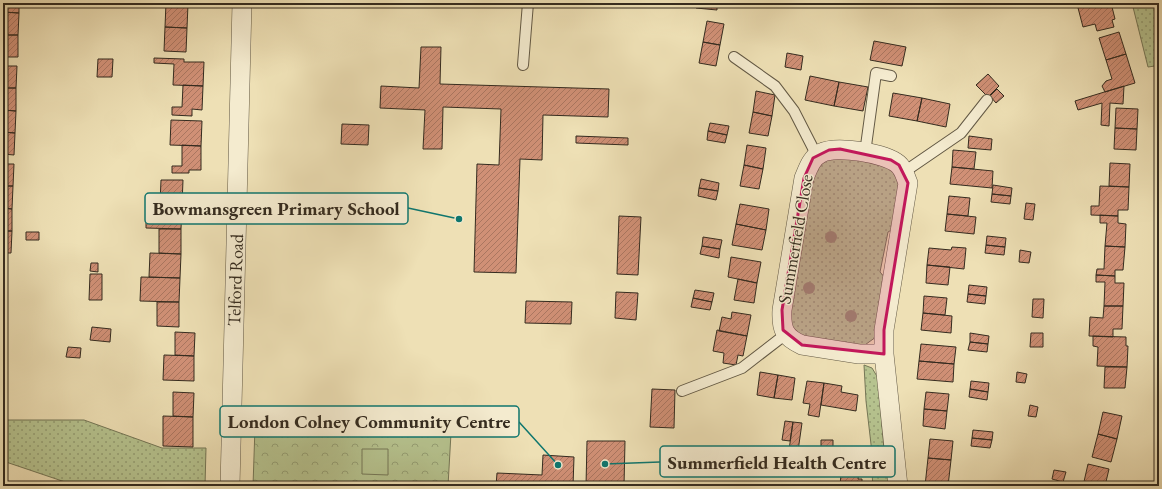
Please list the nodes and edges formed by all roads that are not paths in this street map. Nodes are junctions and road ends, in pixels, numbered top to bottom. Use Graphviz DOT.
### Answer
graph roads {
  1 [pos="242,3"];
  2 [pos="528,3"];
  3 [pos="734,57"];
  4 [pos="523,65"];
  5 [pos="891,76"];
  6 [pos="987,100"];
  7 [pos="865,153"];
  8 [pos="817,156"];
  9 [pos="904,172"];
  10 [pos="786,334"];
  11 [pos="884,354"];
  12 [pos="682,391"];
  13 [pos="230,486"];
  14 [pos="898,486"];
  1 -- 13 [label="street, Telford Road"];
  2 -- 4 [label="lane"];
  3 -- 8 [label="lane"];
  5 -- 7 [label="lane"];
  6 -- 9 [label="lane"];
  7 -- 8 [label="street, Summerfield Close"];
  7 -- 9 [label="street, Summerfield Close"];
  8 -- 10 [label="street, Summerfield Close"];
  9 -- 11 [label="street"];
  10 -- 11 [label="street"];
  10 -- 12 [label="lane"];
  11 -- 14 [label="street"];
}
